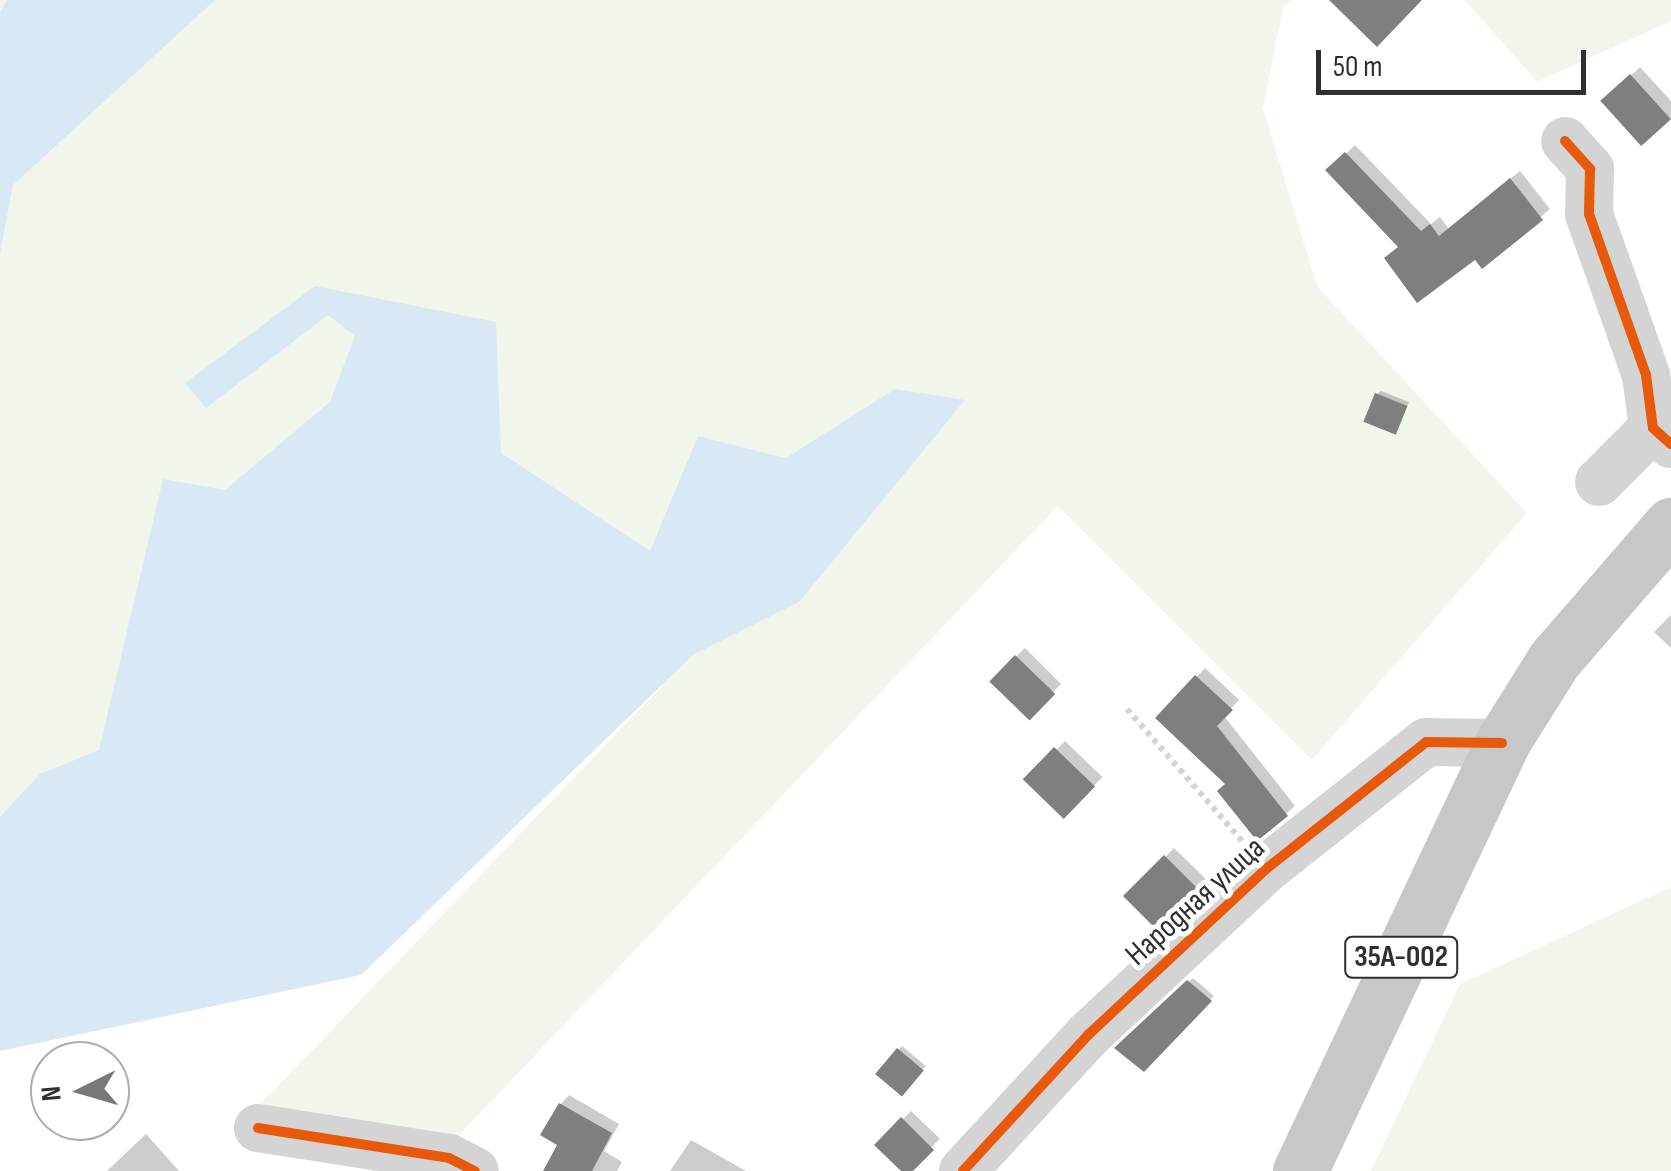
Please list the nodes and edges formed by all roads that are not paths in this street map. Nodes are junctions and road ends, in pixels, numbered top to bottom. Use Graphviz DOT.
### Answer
graph roads {
  1 [pos="1565,141"];
  2 [pos="1662,436"];
  3 [pos="1599,482"];
  4 [pos="1671,525"];
  5 [pos="1502,743"];
  6 [pos="258,1128"];
  7 [pos="474,1171"];
  8 [pos="963,1171"];
  9 [pos="1300,1171"];
  1 -- 2 [label="street"];
  2 -- 3 [label="street"];
  4 -- 5 [label="main road, 35А-002"];
  5 -- 8 [label="street, Народная улица"];
  5 -- 9 [label="main road, 35А-002"];
  6 -- 7 [label="street"];
}
